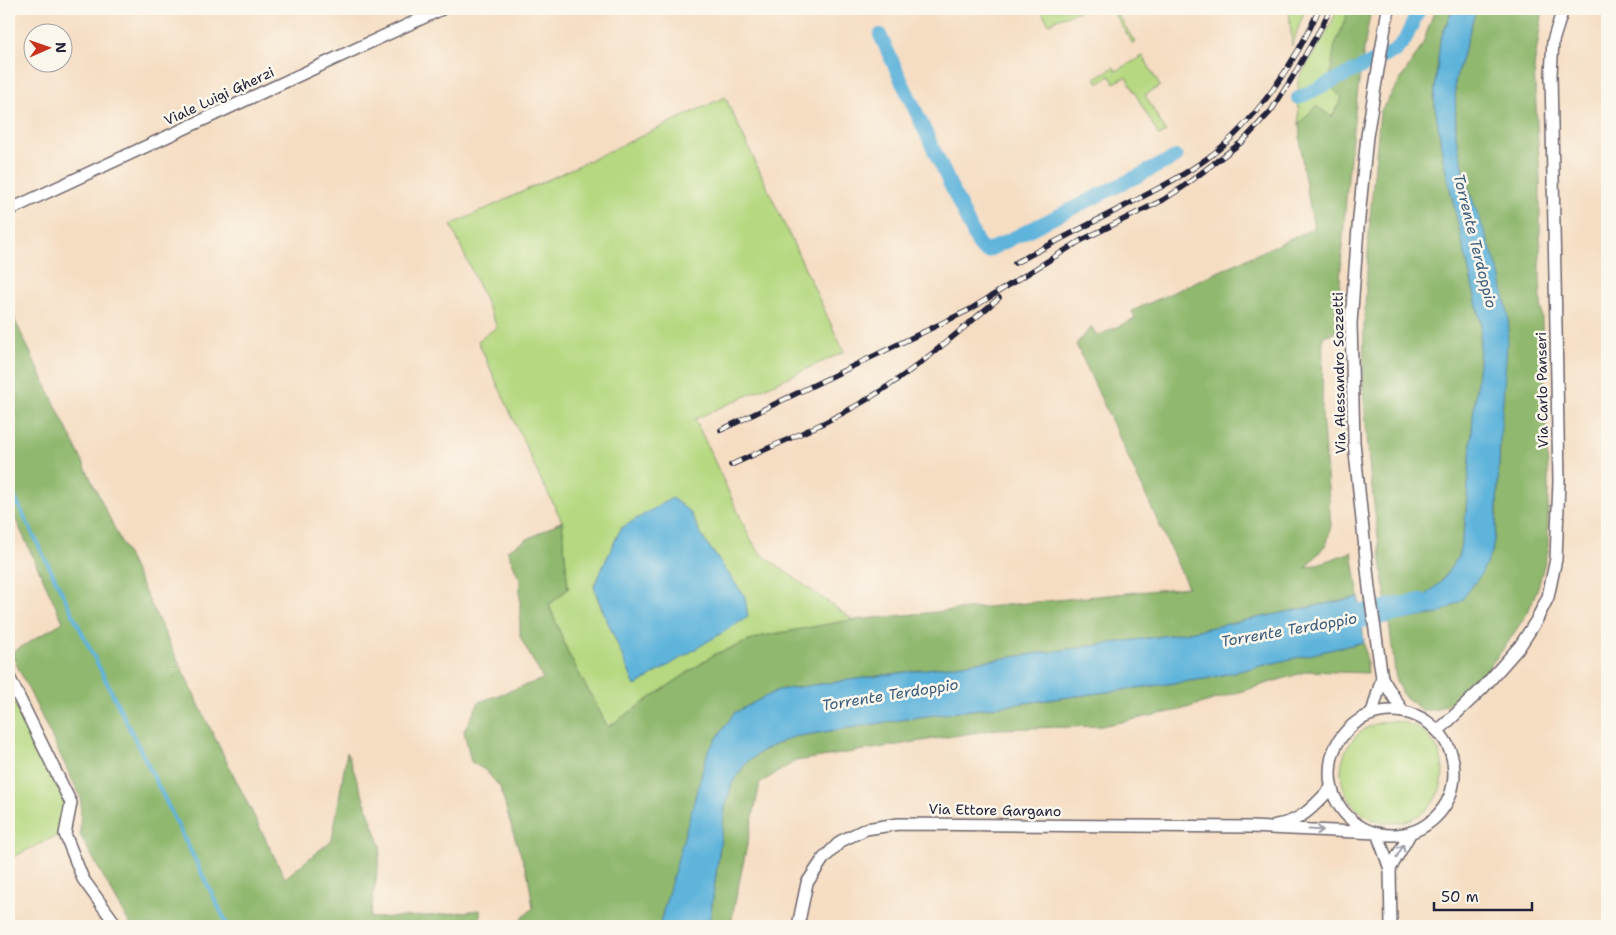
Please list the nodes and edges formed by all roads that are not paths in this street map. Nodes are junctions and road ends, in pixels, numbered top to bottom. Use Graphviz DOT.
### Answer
graph roads {
  1 [pos="442,9"];
  2 [pos="1388,9"];
  3 [pos="1563,9"];
  4 [pos="9,210"];
  5 [pos="9,677"];
  6 [pos="1382,678"];
  7 [pos="1403,712"];
  8 [pos="1372,713"];
  9 [pos="1438,731"];
  10 [pos="1332,788"];
  11 [pos="1250,827"];
  12 [pos="1411,832"];
  13 [pos="1377,833"];
  14 [pos="1390,869"];
  15 [pos="117,926"];
  16 [pos="798,926"];
  17 [pos="1391,926"];
  1 -- 4 [label="street, Viale Luigi Gherzi"];
  2 -- 6 [label="street, Via Alessandro Sozzetti"];
  3 -- 9 [label="street, Via Carlo Panseri"];
  5 -- 15 [label="street"];
  6 -- 7 [label="street, Via Alessandro Sozzetti"];
  6 -- 8 [label="street, Via Alessandro Sozzetti"];
  7 -- 8 [label="street"];
  7 -- 9 [label="street"];
  8 -- 10 [label="street"];
  9 -- 12 [label="street"];
  10 -- 11 [label="street, Via Ettore Gargano"];
  10 -- 13 [label="street"];
  11 -- 13 [label="street, Via Ettore Gargano, one-way"];
  11 -- 16 [label="street, Via Ettore Gargano"];
  12 -- 13 [label="street"];
  14 -- 12 [label="street, one-way"];
  13 -- 14 [label="street"];
  14 -- 17 [label="street"];
}
